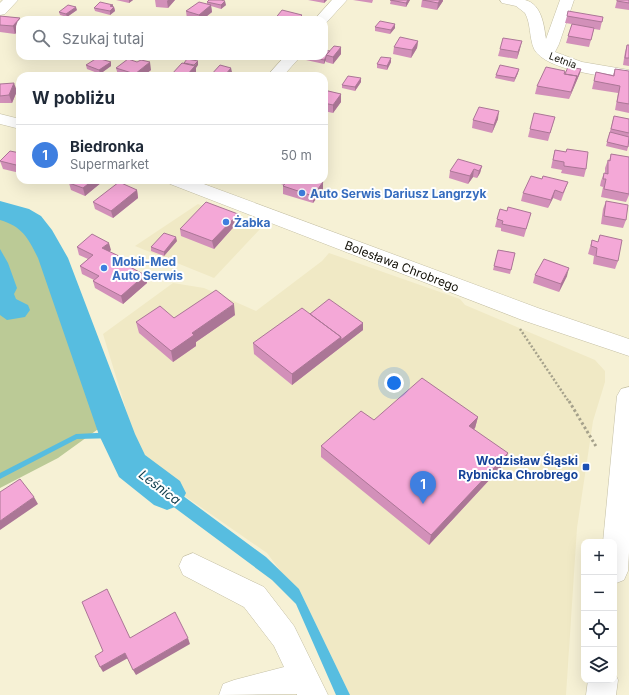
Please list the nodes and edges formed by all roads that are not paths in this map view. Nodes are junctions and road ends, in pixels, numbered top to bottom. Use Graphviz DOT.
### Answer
graph roads {
  1 [pos="11,0"];
  2 [pos="340,0"];
  3 [pos="567,0"];
  4 [pos="513,1"];
  5 [pos="0,11"];
  6 [pos="325,16"];
  7 [pos="546,54"];
  8 [pos="290,60"];
  9 [pos="279,72"];
  10 [pos="629,75"];
  11 [pos="0,119"];
  12 [pos="16,123"];
  13 [pos="187,184"];
  14 [pos="629,348"];
  15 [pos="629,396"];
  16 [pos="617,539"];
  17 [pos="194,566"];
  18 [pos="603,683"];
  19 [pos="308,686"];
  20 [pos="234,695"];
  21 [pos="601,695"];
  1 -- 5 [label="street"];
  2 -- 6 [label="street"];
  3 -- 7 [label="street"];
  4 -- 7 [label="street, Letnia"];
  7 -- 10 [label="street, Letnia"];
  8 -- 9 [label="street"];
  11 -- 12 [label="street"];
  13 -- 14 [label="street, Bolesława Chrobrego"];
  15 -- 16 [label="street"];
  17 -- 19 [label="street"];
  18 -- 21 [label="street"];
  19 -- 20 [label="street"];
}
